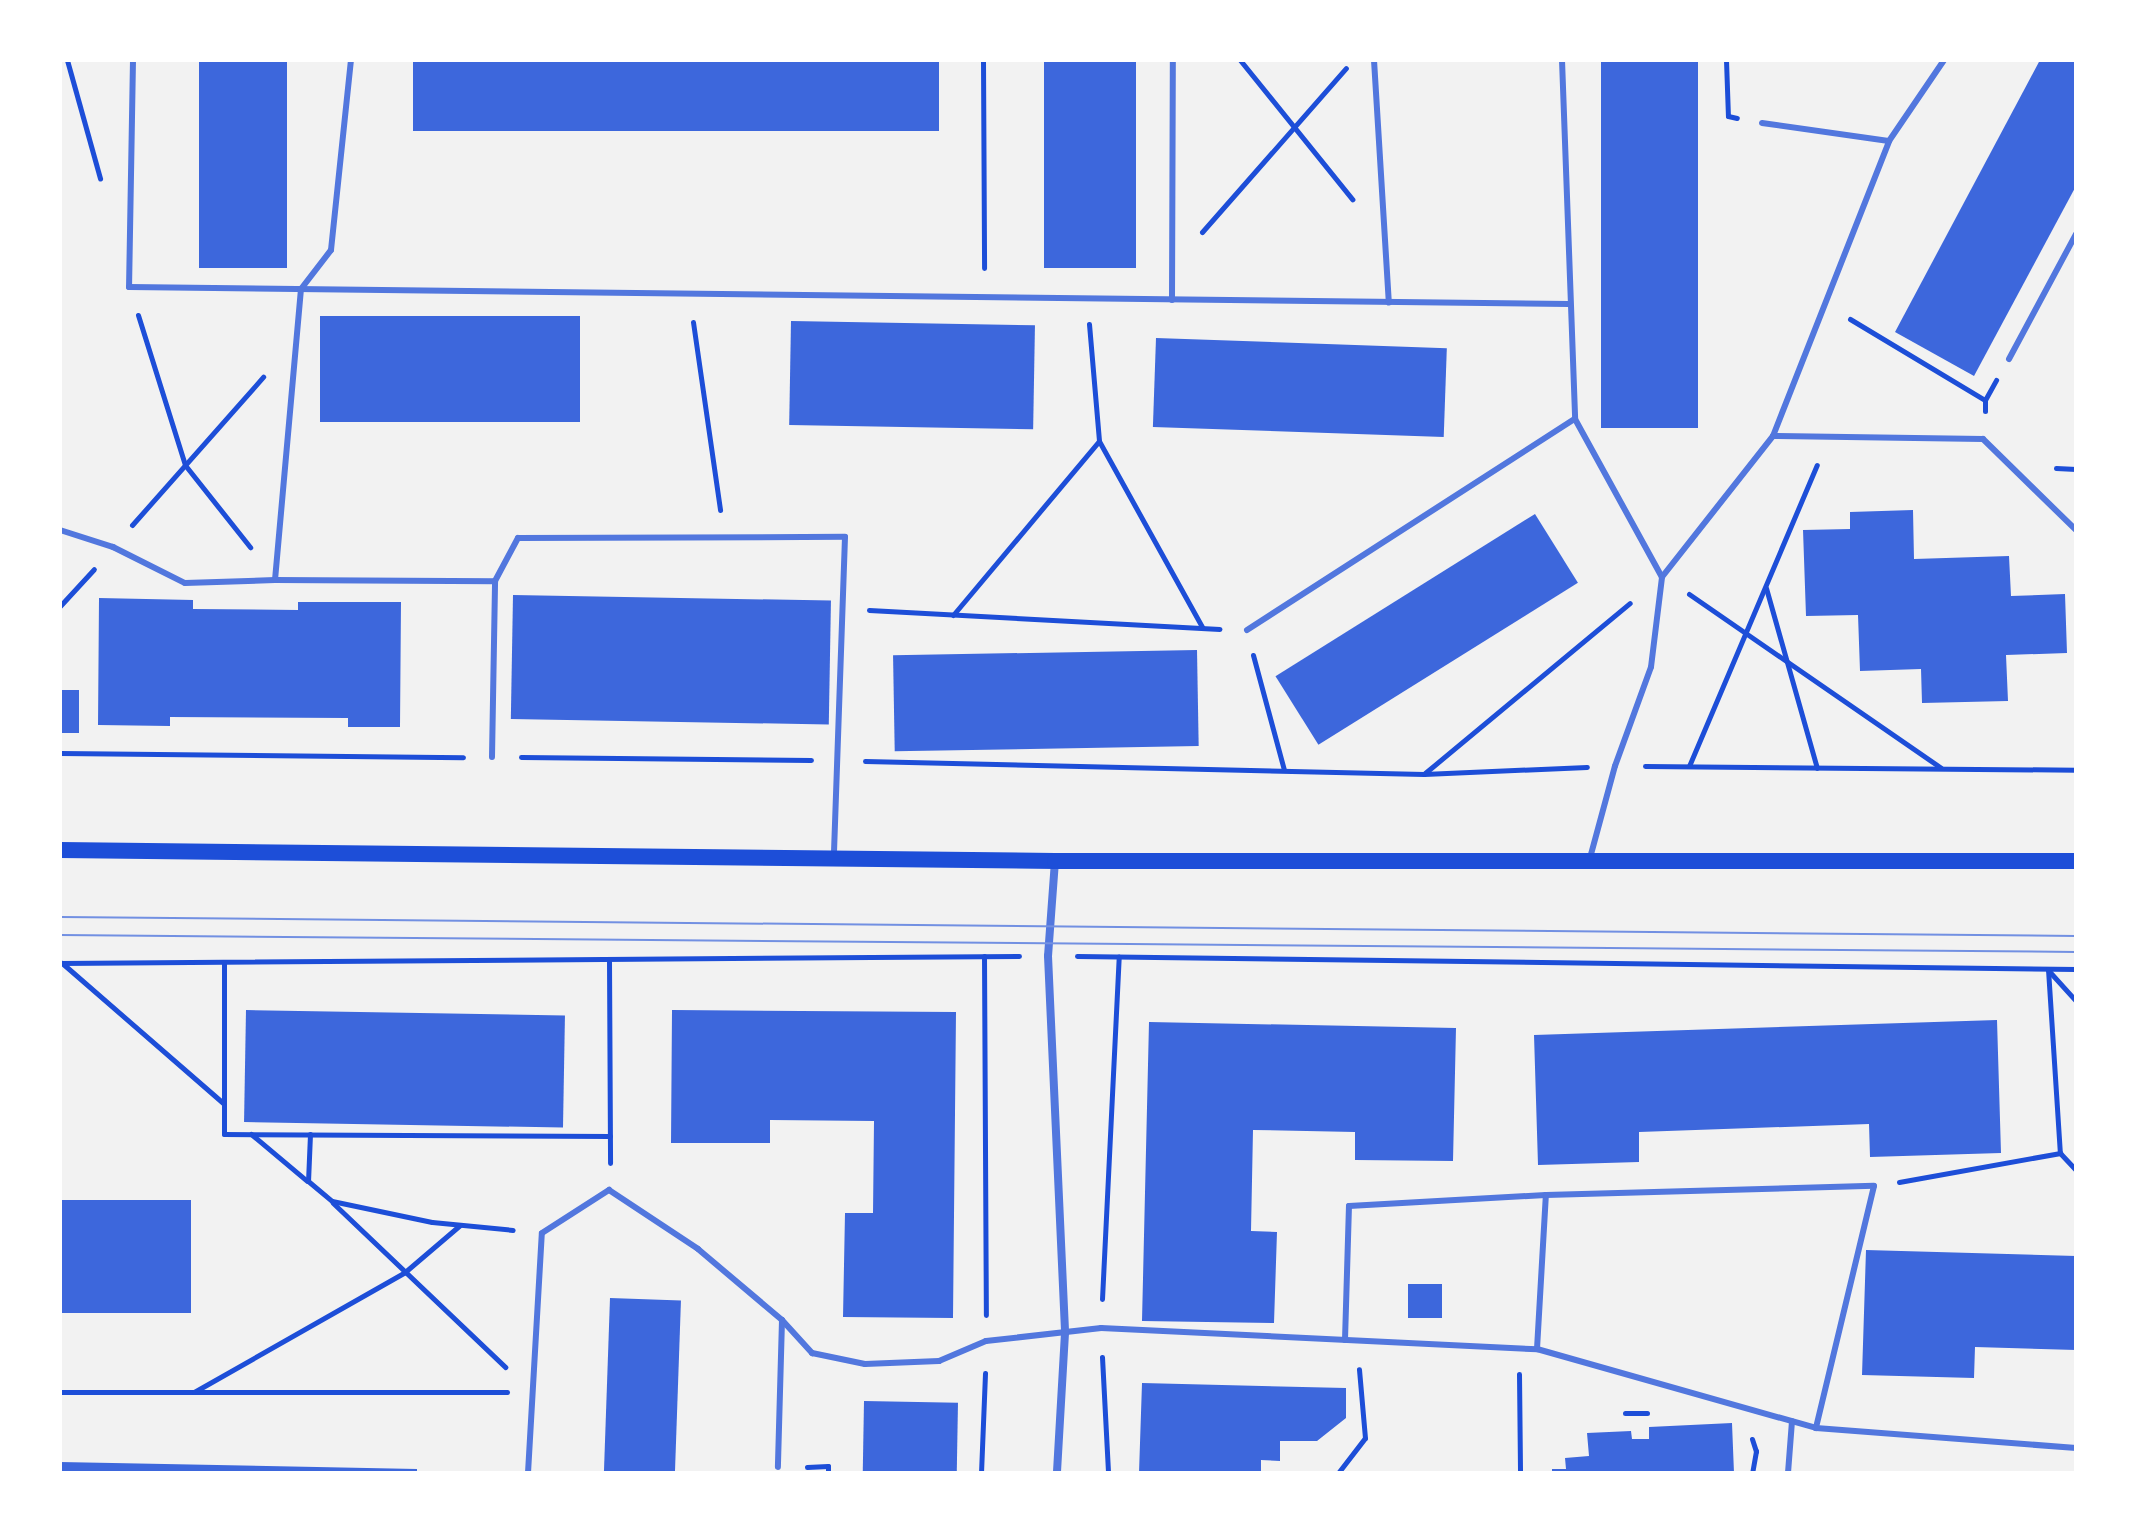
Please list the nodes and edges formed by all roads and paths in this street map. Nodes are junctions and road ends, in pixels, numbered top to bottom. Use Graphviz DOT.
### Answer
graph roads {
  1 [pos="67,60"];
  2 [pos="133,60"];
  3 [pos="351,60"];
  4 [pos="983,60"];
  5 [pos="1173,60"];
  6 [pos="1240,60"];
  7 [pos="1353,60"];
  8 [pos="1374,60"];
  9 [pos="1562,60"];
  10 [pos="1726,60"];
  11 [pos="1944,60"];
  12 [pos="1762,123"];
  13 [pos="1294,127"];
  14 [pos="1889,141"];
  15 [pos="100,181"];
  16 [pos="2076,234"];
  17 [pos="1385,240"];
  18 [pos="1173,265"];
  19 [pos="129,287"];
  20 [pos="301,289"];
  21 [pos="689,294"];
  22 [pos="985,297"];
  23 [pos="1087,299"];
  24 [pos="1172,300"];
  25 [pos="1389,303"];
  26 [pos="1569,304"];
  27 [pos="1825,304"];
  28 [pos="296,340"];
  29 [pos="2009,359"];
  30 [pos="1985,400"];
  31 [pos="1575,419"];
  32 [pos="1773,436"];
  33 [pos="1829,437"];
  34 [pos="1983,439"];
  35 [pos="1099,441"];
  36 [pos="185,465"];
  37 [pos="60,530"];
  38 [pos="2076,530"];
  39 [pos="724,537"];
  40 [pos="113,547"];
  41 [pos="1662,577"];
  42 [pos="275,580"];
  43 [pos="495,581"];
  44 [pos="1766,586"];
  45 [pos="60,606"];
  46 [pos="842,609"];
  47 [pos="953,615"];
  48 [pos="1202,628"];
  49 [pos="1247,630"];
  50 [pos="1746,631"];
  51 [pos="1787,661"];
  52 [pos="60,753"];
  53 [pos="492,757"];
  54 [pos="838,760"];
  55 [pos="1615,766"];
  56 [pos="1689,766"];
  57 [pos="1817,768"];
  58 [pos="1942,769"];
  59 [pos="1284,770"];
  60 [pos="2076,770"];
  61 [pos="1424,774"];
  62 [pos="60,850"];
  63 [pos="834,858"];
  64 [pos="1055,861"];
  65 [pos="1590,861"];
  66 [pos="2076,861"];
  67 [pos="984,956"];
  68 [pos="1119,956"];
  69 [pos="609,960"];
  70 [pos="224,962"];
  71 [pos="62,963"];
  72 [pos="2076,1001"];
  73 [pos="224,1104"];
  74 [pos="251,1134"];
  75 [pos="310,1134"];
  76 [pos="610,1136"];
  77 [pos="2060,1153"];
  78 [pos="2076,1170"];
  79 [pos="308,1181"];
  80 [pos="1874,1186"];
  81 [pos="609,1190"];
  82 [pos="1546,1195"];
  83 [pos="332,1201"];
  84 [pos="460,1225"];
  85 [pos="542,1233"];
  86 [pos="405,1272"];
  87 [pos="782,1320"];
  88 [pos="1101,1328"];
  89 [pos="1065,1333"];
  90 [pos="1345,1340"];
  91 [pos="986,1341"];
  92 [pos="1357,1341"];
  93 [pos="1521,1348"];
  94 [pos="1537,1349"];
  95 [pos="60,1392"];
  96 [pos="532,1392"];
  97 [pos="193,1393"];
  98 [pos="1792,1421"];
  99 [pos="1816,1428"];
  100 [pos="2076,1448"];
  101 [pos="778,1467"];
  102 [pos="528,1473"];
  103 [pos="981,1473"];
  104 [pos="1057,1473"];
  105 [pos="1108,1473"];
  106 [pos="1338,1473"];
  107 [pos="1520,1473"];
  108 [pos="1788,1473"];
  1 -- 15 [label="path"];
  2 -- 19 [label="lane"];
  3 -- 20 [label="lane"];
  4 -- 22 [label="path"];
  5 -- 18 [label="lane"];
  6 -- 13 [label="path"];
  7 -- 13 [label="path"];
  8 -- 17 [label="lane"];
  9 -- 26 [label="lane"];
  10 -- 12 [label="path"];
  11 -- 14 [label="lane"];
  12 -- 14 [label="lane"];
  13 -- 17 [label="path"];
  13 -- 18 [label="path"];
  14 -- 27 [label="lane"];
  16 -- 29 [label="lane"];
  17 -- 25 [label="lane"];
  18 -- 24 [label="lane"];
  19 -- 20 [label="lane"];
  19 -- 36 [label="path"];
  20 -- 21 [label="lane"];
  20 -- 28 [label="lane"];
  21 -- 22 [label="lane"];
  21 -- 39 [label="path"];
  22 -- 23 [label="lane"];
  23 -- 24 [label="lane"];
  23 -- 35 [label="path"];
  24 -- 25 [label="lane"];
  25 -- 26 [label="lane"];
  26 -- 31 [label="lane"];
  27 -- 30 [label="path"];
  27 -- 32 [label="lane"];
  28 -- 36 [label="path"];
  28 -- 42 [label="lane"];
  29 -- 30 [label="path"];
  30 -- 34 [label="path"];
  31 -- 41 [label="lane"];
  31 -- 49 [label="lane"];
  32 -- 33 [label="lane"];
  32 -- 41 [label="lane"];
  33 -- 34 [label="lane"];
  33 -- 44 [label="path"];
  34 -- 38 [label="lane"];
  35 -- 47 [label="path"];
  35 -- 48 [label="path"];
  36 -- 40 [label="path"];
  36 -- 42 [label="path"];
  37 -- 40 [label="lane"];
  39 -- 43 [label="lane"];
  39 -- 46 [label="lane"];
  40 -- 42 [label="lane"];
  40 -- 45 [label="path"];
  41 -- 50 [label="path"];
  41 -- 55 [label="lane"];
  41 -- 61 [label="path"];
  42 -- 43 [label="lane"];
  43 -- 53 [label="lane"];
  44 -- 50 [label="path"];
  44 -- 51 [label="path"];
  46 -- 47 [label="path"];
  46 -- 54 [label="lane"];
  47 -- 48 [label="path"];
  48 -- 49 [label="path"];
  49 -- 59 [label="path"];
  50 -- 51 [label="path"];
  50 -- 56 [label="path"];
  51 -- 57 [label="path"];
  51 -- 58 [label="path"];
  52 -- 53 [label="path"];
  53 -- 54 [label="path"];
  54 -- 59 [label="path"];
  54 -- 63 [label="lane"];
  55 -- 56 [label="path"];
  55 -- 61 [label="path"];
  55 -- 65 [label="lane"];
  56 -- 57 [label="path"];
  57 -- 58 [label="path"];
  58 -- 60 [label="path"];
  59 -- 61 [label="path"];
  62 -- 63 [label="main road"];
  63 -- 64 [label="main road"];
  64 -- 65 [label="main road"];
  64 -- 89 [label="street"];
  65 -- 66 [label="main road"];
  67 -- 91 [label="path"];
  68 -- 88 [label="path"];
  69 -- 76 [label="path"];
  70 -- 73 [label="path"];
  71 -- 73 [label="path"];
  72 -- 77 [label="path"];
  73 -- 74 [label="path"];
  74 -- 75 [label="path"];
  74 -- 79 [label="path"];
  75 -- 76 [label="path"];
  75 -- 79 [label="path"];
  76 -- 81 [label="path"];
  77 -- 78 [label="path"];
  77 -- 80 [label="path"];
  79 -- 83 [label="path"];
  80 -- 82 [label="lane"];
  80 -- 99 [label="lane"];
  81 -- 85 [label="lane"];
  81 -- 87 [label="lane"];
  82 -- 90 [label="lane"];
  82 -- 94 [label="lane"];
  83 -- 84 [label="path"];
  83 -- 86 [label="path"];
  84 -- 85 [label="path"];
  84 -- 86 [label="path"];
  85 -- 96 [label="lane"];
  86 -- 96 [label="path"];
  86 -- 97 [label="path"];
  87 -- 91 [label="lane"];
  87 -- 101 [label="lane"];
  88 -- 89 [label="lane"];
  88 -- 90 [label="lane"];
  88 -- 105 [label="path"];
  89 -- 91 [label="lane"];
  89 -- 104 [label="street"];
  90 -- 92 [label="lane"];
  91 -- 103 [label="path"];
  92 -- 93 [label="lane"];
  92 -- 106 [label="path"];
  93 -- 94 [label="lane"];
  93 -- 107 [label="path"];
  94 -- 98 [label="lane"];
  95 -- 97 [label="path"];
  96 -- 97 [label="path"];
  96 -- 102 [label="lane"];
  98 -- 99 [label="lane"];
  98 -- 108 [label="lane"];
  99 -- 100 [label="lane"];
}
